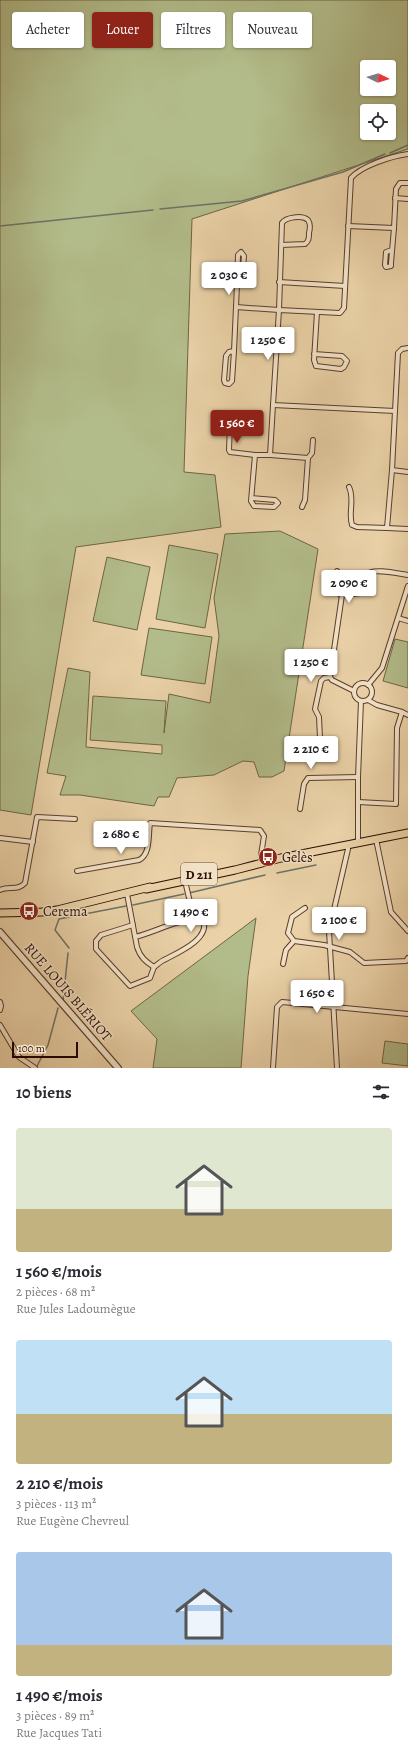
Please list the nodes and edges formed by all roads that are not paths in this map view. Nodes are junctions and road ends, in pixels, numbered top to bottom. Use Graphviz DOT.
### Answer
graph roads {
  1 [pos="408,154"];
  2 [pos="408,183"];
  3 [pos="395,198"];
  4 [pos="408,199"];
  5 [pos="348,226"];
  6 [pos="394,228"];
  7 [pos="282,245"];
  8 [pos="392,250"];
  9 [pos="279,282"];
  10 [pos="237,284"];
  11 [pos="345,286"];
  12 [pos="236,307"];
  13 [pos="278,310"];
  14 [pos="317,312"];
  15 [pos="408,348"];
  16 [pos="234,351"];
  17 [pos="314,354"];
  18 [pos="273,404"];
  19 [pos="395,412"];
  20 [pos="230,424"];
  21 [pos="313,440"];
  22 [pos="255,455"];
  23 [pos="270,455"];
  24 [pos="308,458"];
  25 [pos="392,470"];
  26 [pos="408,472"];
  27 [pos="349,487"];
  28 [pos="252,498"];
  29 [pos="302,507"];
  30 [pos="387,528"];
  31 [pos="408,529"];
  32 [pos="337,571"];
  33 [pos="408,575"];
  34 [pos="408,586"];
  35 [pos="342,595"];
  36 [pos="398,618"];
  37 [pos="408,621"];
  38 [pos="330,677"];
  39 [pos="368,685"];
  40 [pos="354,691"];
  41 [pos="368,700"];
  42 [pos="361,701"];
  43 [pos="402,712"];
  44 [pos="408,715"];
  45 [pos="320,738"];
  46 [pos="358,777"];
  47 [pos="358,802"];
  48 [pos="300,809"];
  49 [pos="75,819"];
  50 [pos="408,833"];
  51 [pos="0,838"];
  52 [pos="376,838"];
  53 [pos="33,842"];
  54 [pos="358,842"];
  55 [pos="347,844"];
  56 [pos="262,862"];
  57 [pos="253,864"];
  58 [pos="77,871"];
  59 [pos="185,881"];
  60 [pos="146,889"];
  61 [pos="0,890"];
  62 [pos="127,894"];
  63 [pos="305,908"];
  64 [pos="0,912"];
  65 [pos="0,916"];
  66 [pos="194,919"];
  67 [pos="133,925"];
  68 [pos="408,931"];
  69 [pos="0,932"];
  70 [pos="135,937"];
  71 [pos="294,941"];
  72 [pos="329,947"];
  73 [pos="408,958"];
  74 [pos="283,964"];
  75 [pos="154,967"];
  76 [pos="0,1002"];
  77 [pos="333,1007"];
  78 [pos="0,1010"];
  79 [pos="408,1014"];
  80 [pos="0,1025"];
  81 [pos="35,1068"];
  82 [pos="118,1068"];
  83 [pos="273,1068"];
  84 [pos="337,1068"];
  1 -- 5 [label="street"];
  2 -- 3 [label="street"];
  3 -- 4 [label="street"];
  3 -- 6 [label="street"];
  5 -- 6 [label="street"];
  5 -- 11 [label="street"];
  6 -- 8 [label="street"];
  7 -- 7 [label="street"];
  7 -- 9 [label="street"];
  9 -- 11 [label="street"];
  9 -- 13 [label="street"];
  10 -- 10 [label="street"];
  10 -- 12 [label="street"];
  11 -- 14 [label="street"];
  12 -- 13 [label="street"];
  12 -- 16 [label="street"];
  13 -- 14 [label="street"];
  13 -- 18 [label="street"];
  14 -- 17 [label="street"];
  15 -- 19 [label="street"];
  16 -- 16 [label="street"];
  17 -- 17 [label="street"];
  18 -- 19 [label="street"];
  18 -- 23 [label="street"];
  19 -- 25 [label="street"];
  20 -- 22 [label="street"];
  21 -- 24 [label="street"];
  22 -- 23 [label="street"];
  22 -- 28 [label="street"];
  23 -- 24 [label="street"];
  24 -- 29 [label="street"];
  25 -- 26 [label="street"];
  25 -- 30 [label="street"];
  27 -- 30 [label="street"];
  28 -- 28 [label="street"];
  30 -- 31 [label="street"];
  32 -- 35 [label="street"];
  33 -- 35 [label="street"];
  34 -- 36 [label="street"];
  35 -- 38 [label="street"];
  36 -- 37 [label="street"];
  36 -- 39 [label="street"];
  38 -- 40 [label="street"];
  38 -- 45 [label="street"];
  39 -- 40 [label="street"];
  39 -- 41 [label="street"];
  40 -- 42 [label="street"];
  41 -- 42 [label="street"];
  41 -- 43 [label="street"];
  42 -- 46 [label="street"];
  43 -- 44 [label="street"];
  43 -- 47 [label="street"];
  46 -- 47 [label="street"];
  46 -- 48 [label="street"];
  47 -- 54 [label="street"];
  49 -- 53 [label="street"];
  50 -- 52 [label="main road, D 211"];
  51 -- 53 [label="street"];
  52 -- 54 [label="main road, D 211"];
  52 -- 68 [label="street"];
  53 -- 61 [label="street"];
  54 -- 55 [label="main road, D 211"];
  55 -- 56 [label="main road, D 211"];
  55 -- 72 [label="street"];
  56 -- 57 [label="main road, D 211"];
  56 -- 58 [label="street"];
  57 -- 59 [label="main road, D 211"];
  57 -- 60 [label="main road, D 211"];
  59 -- 60 [label="main road, D 211"];
  59 -- 66 [label="street"];
  60 -- 62 [label="main road, D 211"];
  62 -- 64 [label="main road, D 211"];
  62 -- 67 [label="street"];
  63 -- 71 [label="street"];
  64 -- 65 [label="main road"];
  66 -- 70 [label="street"];
  66 -- 75 [label="street"];
  67 -- 70 [label="street"];
  67 -- 75 [label="street"];
  69 -- 82 [label="street, RUE LOUIS BLÉRIOT"];
  70 -- 75 [label="street"];
  71 -- 72 [label="street"];
  71 -- 74 [label="street"];
  72 -- 73 [label="street"];
  72 -- 77 [label="street"];
  76 -- 78 [label="street"];
  77 -- 79 [label="street"];
  77 -- 83 [label="street"];
  77 -- 84 [label="street"];
  80 -- 81 [label="street"];
}
